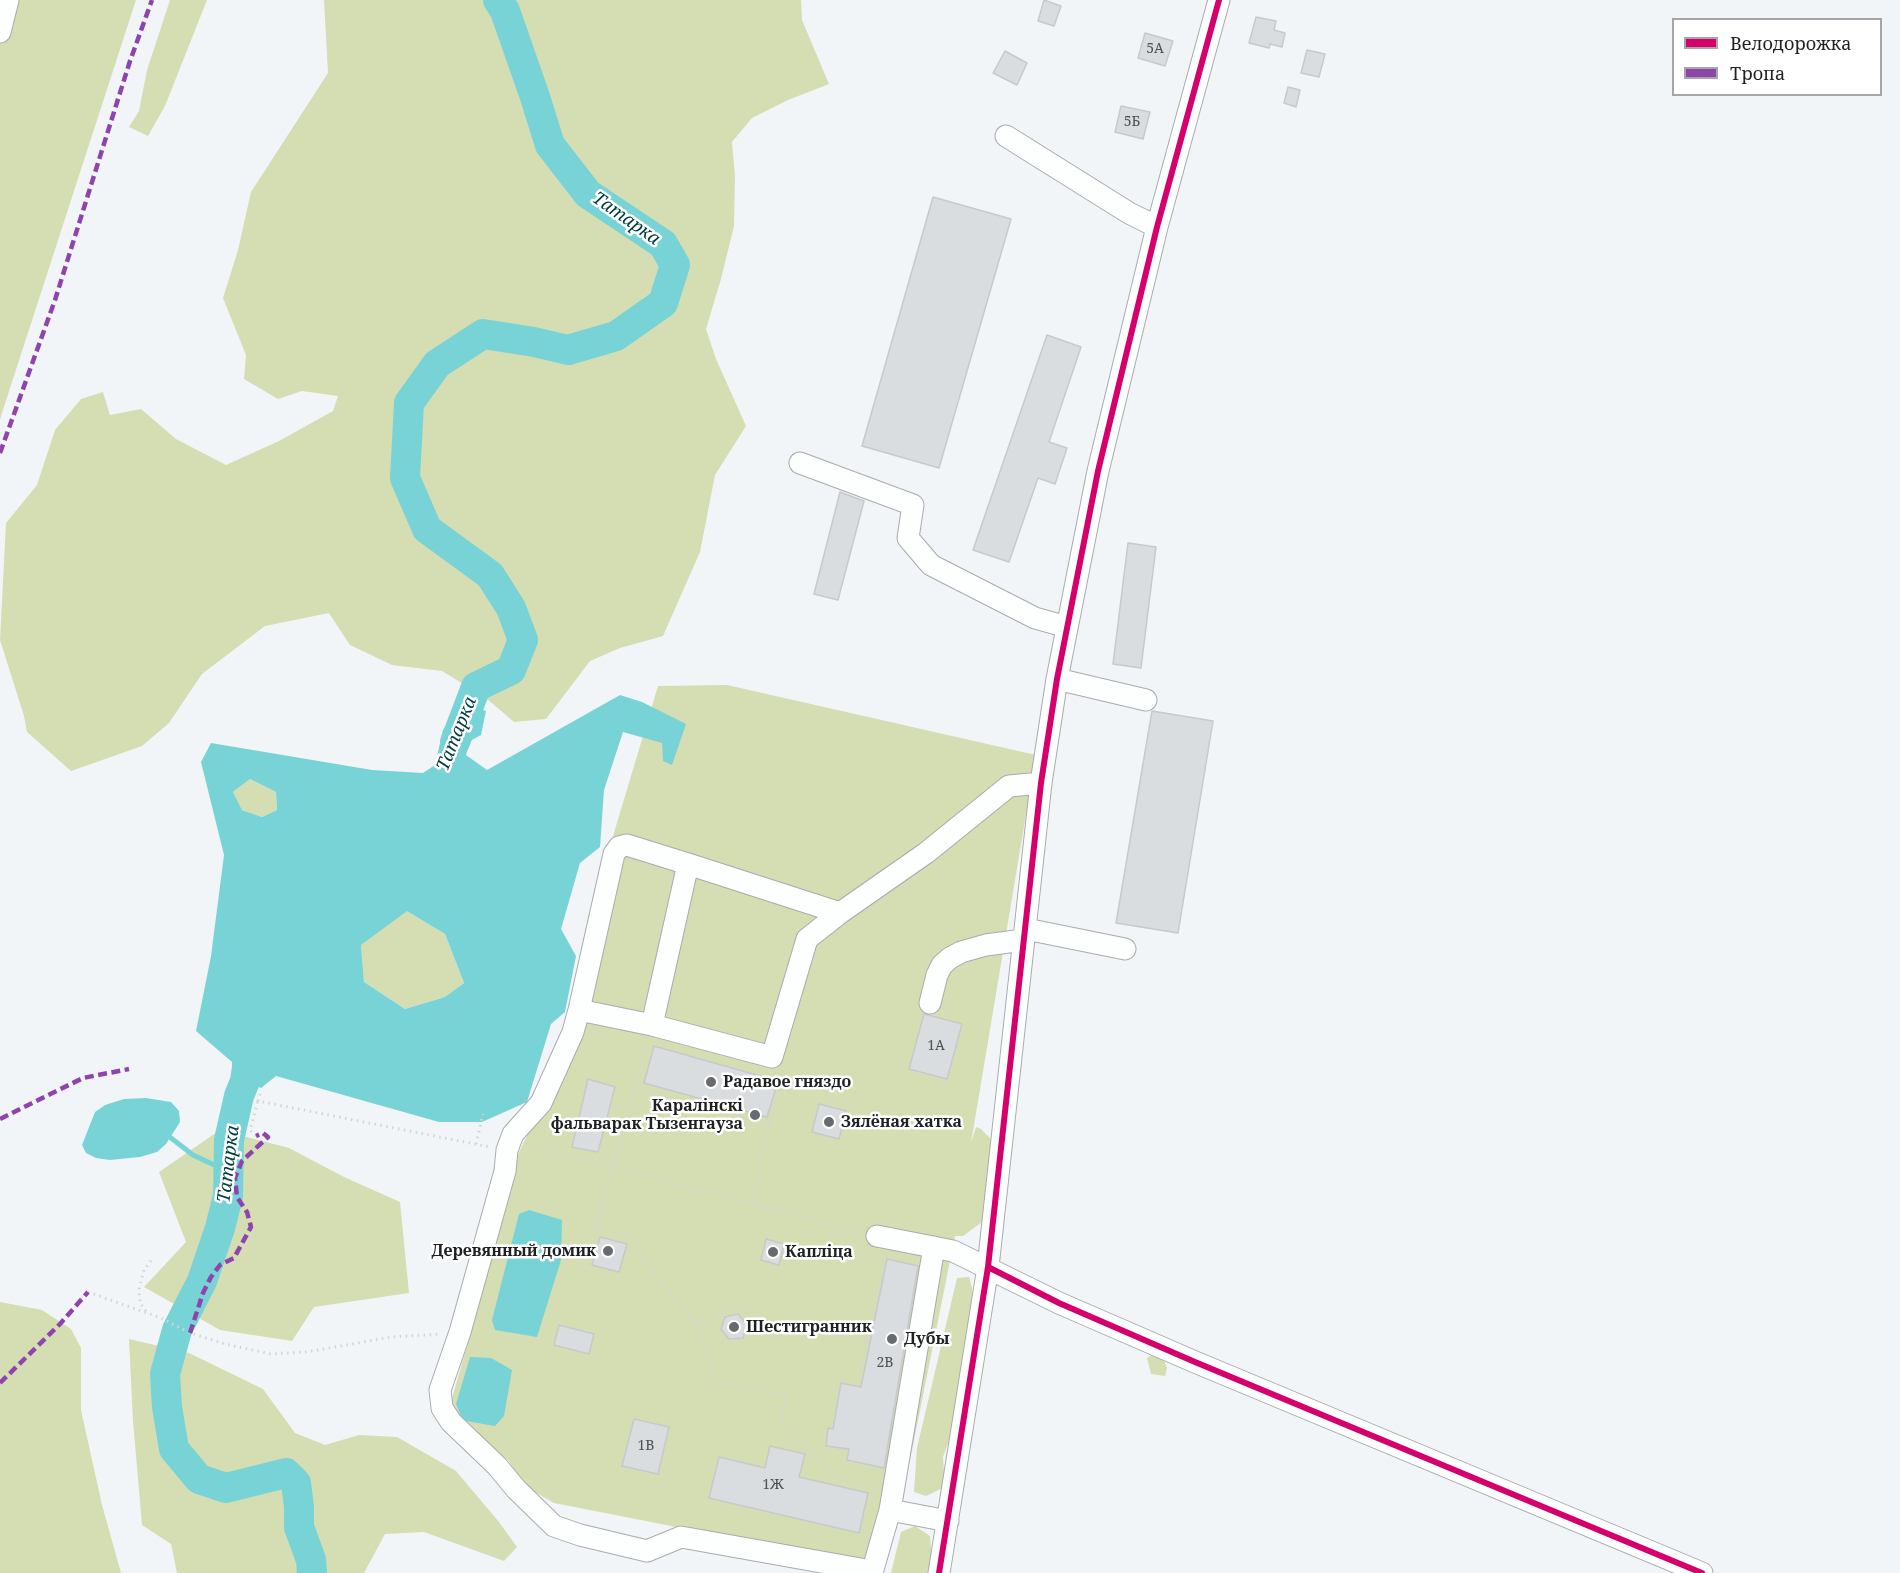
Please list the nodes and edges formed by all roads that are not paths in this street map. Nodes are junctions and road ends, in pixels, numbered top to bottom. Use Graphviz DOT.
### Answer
graph roads {
  1 [pos="8,0"];
  2 [pos="1219,0"];
  3 [pos="0,32"];
  4 [pos="1006,136"];
  5 [pos="1157,227"];
  6 [pos="800,463"];
  7 [pos="1067,627"];
  8 [pos="1057,679"];
  9 [pos="1146,700"];
  10 [pos="1041,783"];
  11 [pos="688,864"];
  12 [pos="840,913"];
  13 [pos="1024,935"];
  14 [pos="1125,949"];
  15 [pos="930,1003"];
  16 [pos="579,1010"];
  17 [pos="651,1025"];
  18 [pos="883,1237"];
  19 [pos="934,1247"];
  20 [pos="988,1267"];
  21 [pos="890,1510"];
  22 [pos="948,1521"];
  23 [pos="872,1572"];
  24 [pos="939,1573"];
  25 [pos="1702,1573"];
  1 -- 3 [label="street"];
  2 -- 5 [label="street"];
  4 -- 5 [label="street"];
  5 -- 7 [label="street"];
  6 -- 7 [label="street"];
  7 -- 8 [label="street"];
  8 -- 9 [label="street"];
  8 -- 10 [label="street"];
  10 -- 12 [label="street"];
  10 -- 13 [label="street"];
  11 -- 12 [label="street"];
  11 -- 16 [label="street"];
  11 -- 17 [label="street"];
  12 -- 17 [label="street"];
  13 -- 14 [label="street"];
  13 -- 15 [label="street"];
  13 -- 20 [label="street"];
  16 -- 17 [label="street"];
  16 -- 23 [label="street"];
  18 -- 19 [label="street"];
  19 -- 20 [label="street"];
  19 -- 21 [label="street"];
  20 -- 22 [label="street"];
  20 -- 25 [label="street"];
  21 -- 22 [label="street"];
  21 -- 23 [label="street"];
  22 -- 24 [label="street"];
}
